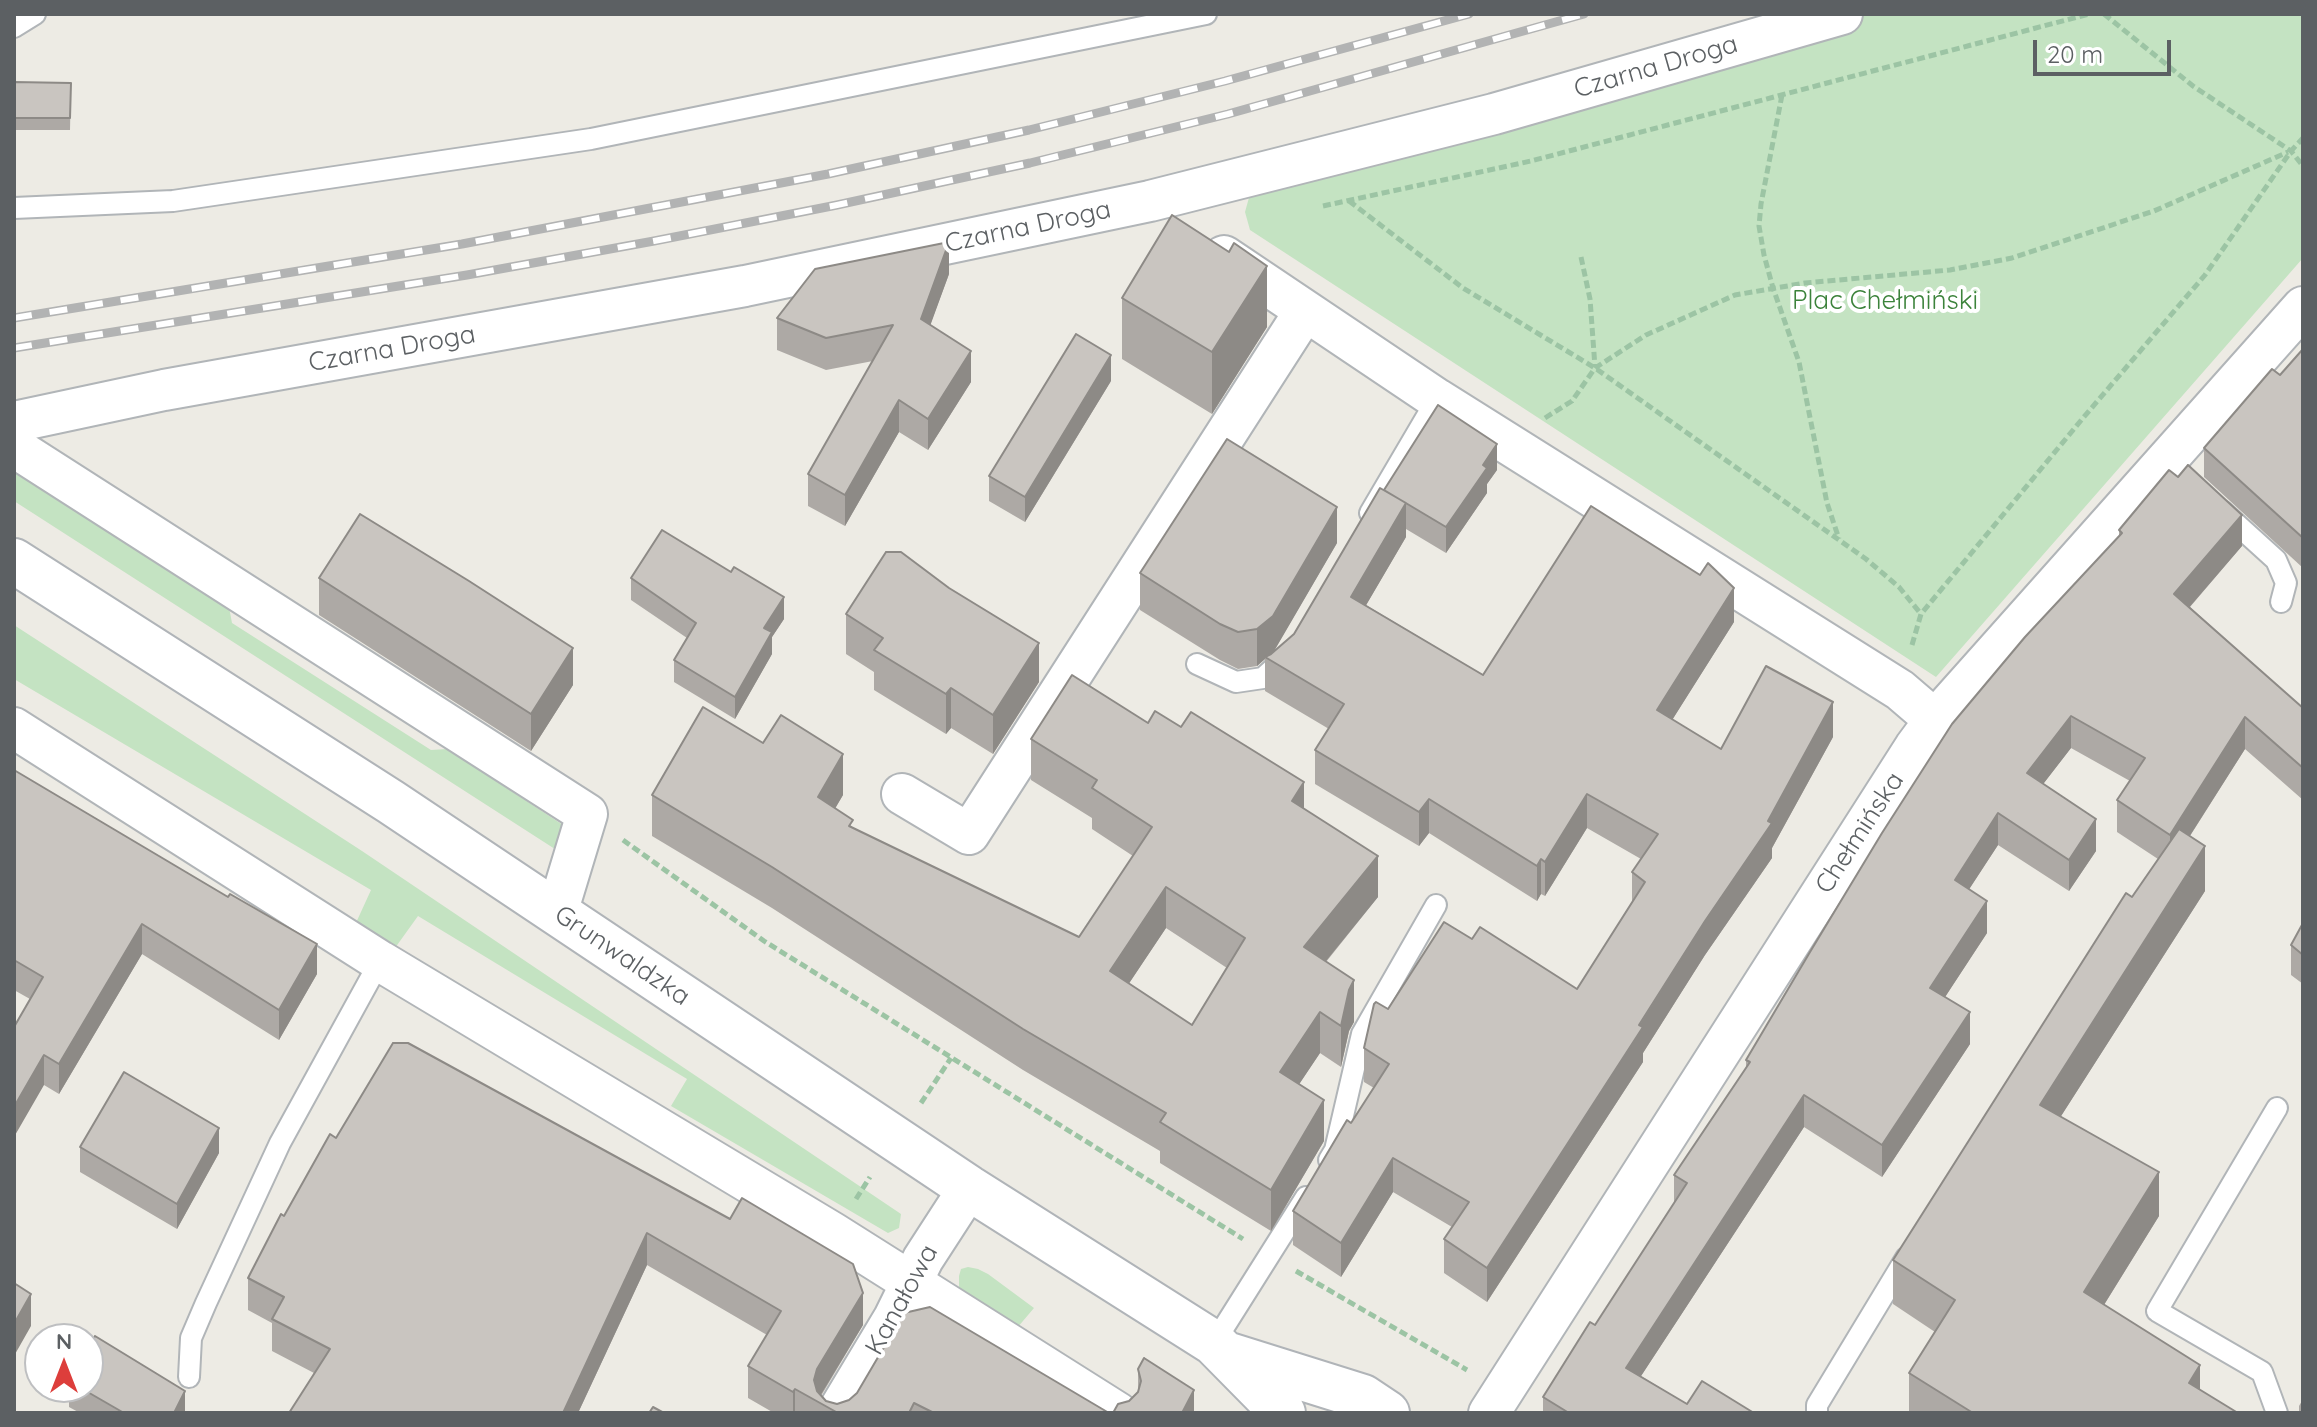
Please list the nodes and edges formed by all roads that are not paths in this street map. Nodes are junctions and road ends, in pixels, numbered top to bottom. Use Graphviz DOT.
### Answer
graph roads {
  1 [pos="35,14"];
  2 [pos="1206,14"];
  3 [pos="1842,14"];
  4 [pos="14,27"];
  5 [pos="1150,201"];
  6 [pos="14,208"];
  7 [pos="2303,307"];
  8 [pos="1305,311"];
  9 [pos="1437,399"];
  10 [pos="14,422"];
  11 [pos="14,447"];
  12 [pos="2210,500"];
  13 [pos="1364,523"];
  14 [pos="14,561"];
  15 [pos="2281,602"];
  16 [pos="1291,647"];
  17 [pos="1197,664"];
  18 [pos="1935,720"];
  19 [pos="14,728"];
  20 [pos="902,794"];
  21 [pos="1436,905"];
  22 [pos="557,913"];
  23 [pos="380,961"];
  24 [pos="2277,1108"];
  25 [pos="969,1188"];
  26 [pos="1915,1243"];
  27 [pos="912,1282"];
  28 [pos="1221,1348"];
  29 [pos="189,1377"];
  30 [pos="1496,1402"];
  31 [pos="837,1413"];
  32 [pos="1118,1413"];
  33 [pos="1283,1413"];
  34 [pos="1387,1413"];
  35 [pos="1817,1413"];
  36 [pos="2277,1413"];
  1 -- 4 [label="lane"];
  2 -- 6 [label="lane"];
  3 -- 5 [label="street, Czarna Droga"];
  5 -- 8 [label="street"];
  5 -- 10 [label="street, Czarna Droga"];
  7 -- 18 [label="street, Chełmińska"];
  8 -- 9 [label="street"];
  8 -- 20 [label="street"];
  9 -- 13 [label="lane"];
  9 -- 18 [label="street"];
  11 -- 22 [label="street"];
  12 -- 15 [label="lane"];
  14 -- 22 [label="main road, Grunwaldzka"];
  16 -- 17 [label="lane"];
  18 -- 30 [label="street, Chełmińska"];
  19 -- 23 [label="street"];
  21 -- 28 [label="lane"];
  22 -- 25 [label="main road, Grunwaldzka"];
  23 -- 27 [label="street"];
  23 -- 29 [label="lane"];
  24 -- 36 [label="lane"];
  25 -- 27 [label="street, Kanałowa"];
  25 -- 28 [label="main road, Grunwaldzka"];
  26 -- 35 [label="lane"];
  27 -- 31 [label="street, Kanałowa"];
  27 -- 32 [label="street"];
  28 -- 33 [label="main road, Grunwaldzka"];
  28 -- 34 [label="main road, Grunwaldzka"];
}
